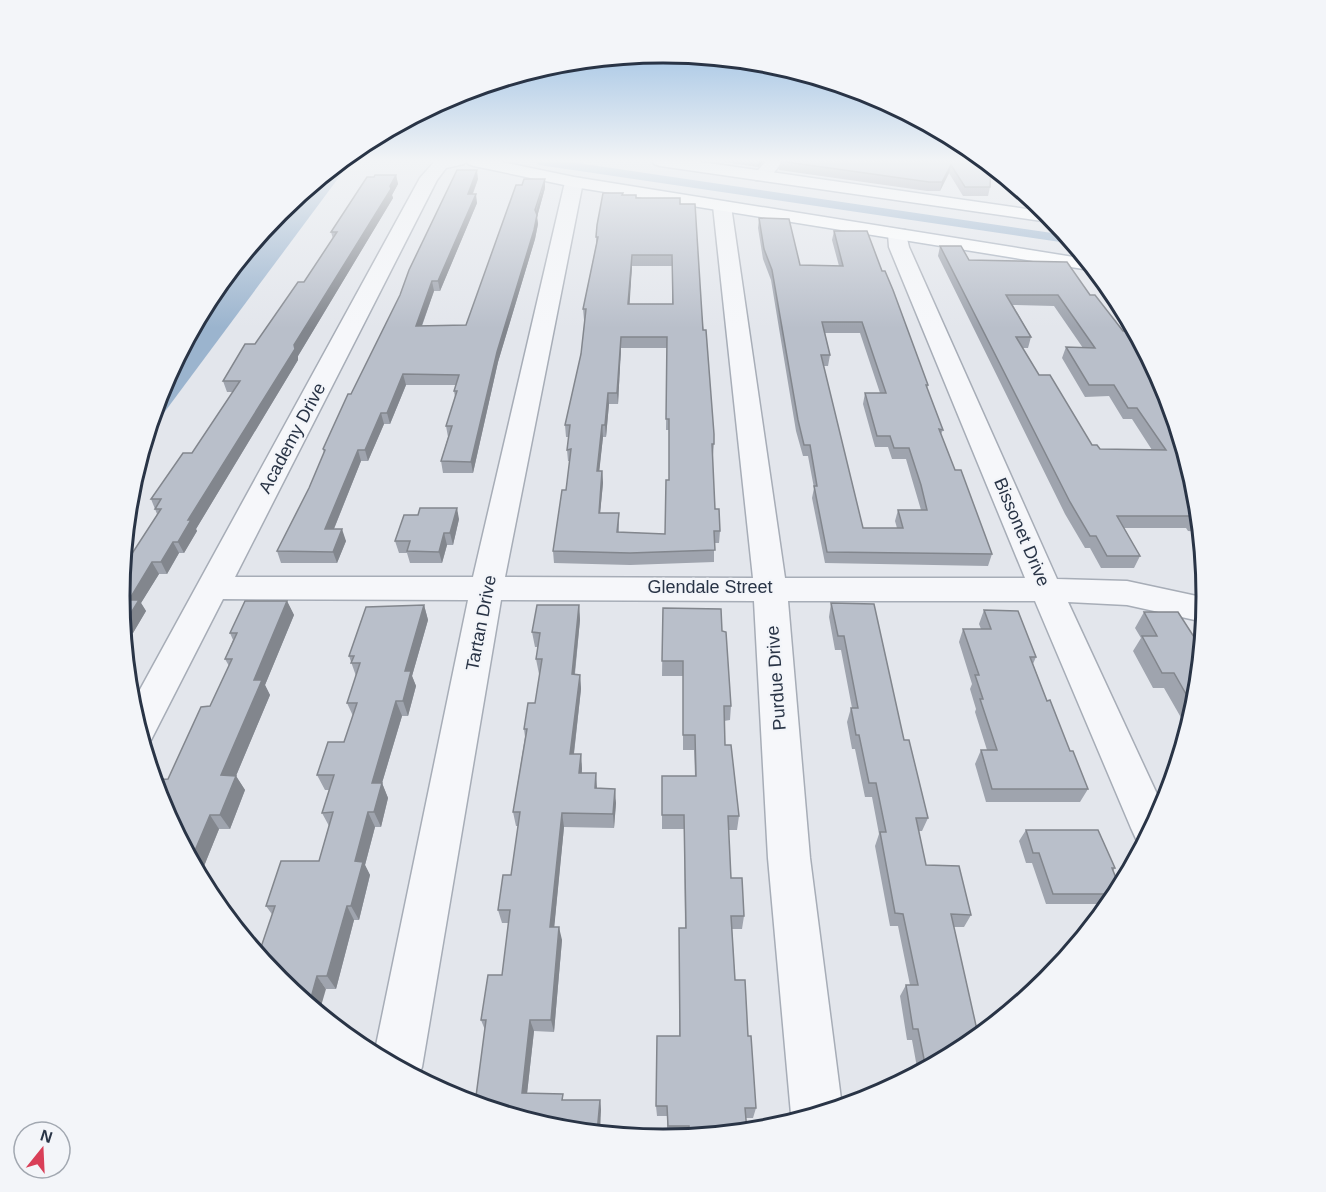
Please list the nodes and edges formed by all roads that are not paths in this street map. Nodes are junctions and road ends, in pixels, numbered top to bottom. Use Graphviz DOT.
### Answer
graph roads {
  1 [pos="409,217"];
  2 [pos="567,217"];
  3 [pos="723,217"];
  4 [pos="789,217"];
  5 [pos="898,234"];
  6 [pos="1079,264"];
  7 [pos="770,587"];
  8 [pos="213,588"];
  9 [pos="487,588"];
  10 [pos="1046,590"];
  11 [pos="1196,608"];
  12 [pos="144,717"];
  13 [pos="1147,818"];
  14 [pos="398,1059"];
  15 [pos="817,1106"];
  1 -- 8 [label="street, Academy Drive"];
  2 -- 9 [label="street, Tartan Drive"];
  3 -- 7 [label="street, Purdue Drive"];
  4 -- 5 [label="main road"];
  5 -- 6 [label="main road"];
  5 -- 10 [label="street, Bissonet Drive"];
  7 -- 9 [label="street, Glendale Street"];
  7 -- 10 [label="street, Glendale Street"];
  7 -- 15 [label="street, Purdue Drive"];
  8 -- 9 [label="street, Glendale Street"];
  8 -- 12 [label="street, Academy Drive"];
  9 -- 14 [label="street, Tartan Drive"];
  10 -- 11 [label="street, Glendale Street"];
  10 -- 13 [label="street, Bissonet Drive"];
}
